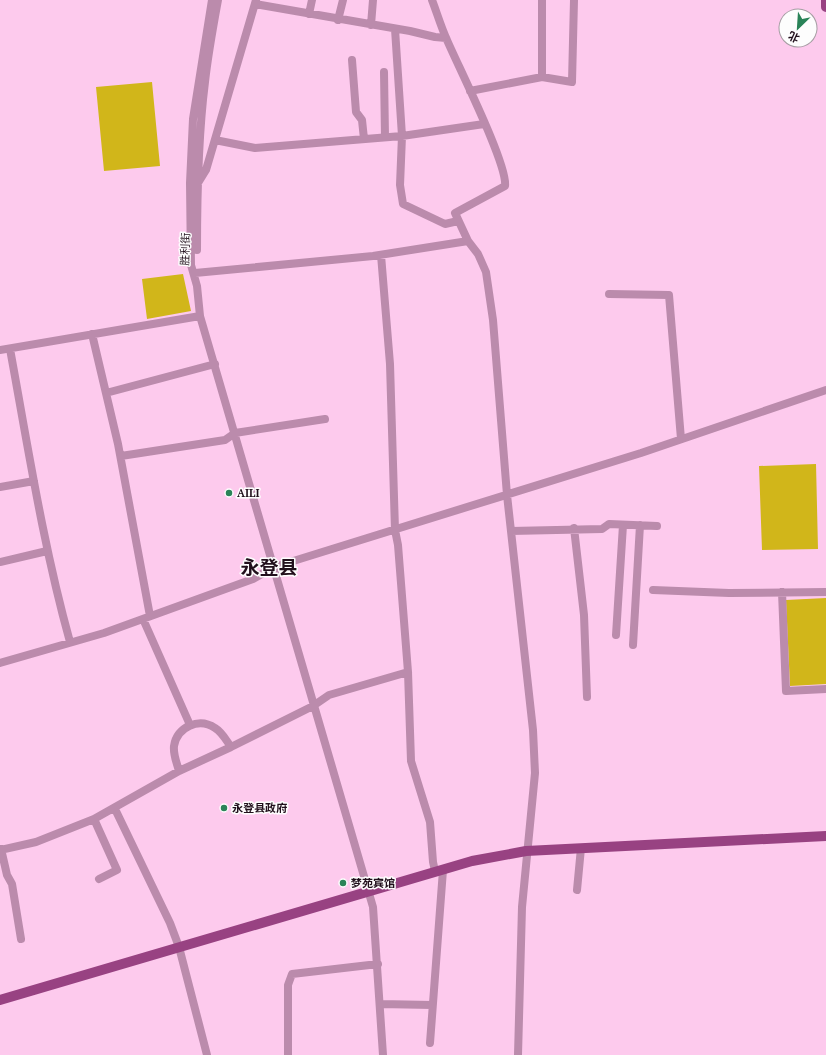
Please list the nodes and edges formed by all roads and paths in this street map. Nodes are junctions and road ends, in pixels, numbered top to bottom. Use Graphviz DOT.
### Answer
graph roads {
  1 [pos="212,0"];
  2 [pos="218,0"];
  3 [pos="312,0"];
  4 [pos="342,0"];
  5 [pos="373,0"];
  6 [pos="432,0"];
  7 [pos="542,0"];
  8 [pos="574,0"];
  9 [pos="826,0"];
  10 [pos="256,2"];
  11 [pos="274,4"];
  12 [pos="826,7"];
  13 [pos="309,14"];
  14 [pos="338,20"];
  15 [pos="371,25"];
  16 [pos="395,29"];
  17 [pos="446,38"];
  18 [pos="352,60"];
  19 [pos="384,72"];
  20 [pos="542,77"];
  21 [pos="470,91"];
  22 [pos="484,124"];
  23 [pos="402,136"];
  24 [pos="385,137"];
  25 [pos="364,139"];
  26 [pos="215,140"];
  27 [pos="197,184"];
  28 [pos="458,221"];
  29 [pos="468,242"];
  30 [pos="381,254"];
  31 [pos="195,273"];
  32 [pos="609,294"];
  33 [pos="200,316"];
  34 [pos="92,334"];
  35 [pos="10,349"];
  36 [pos="0,350"];
  37 [pos="215,364"];
  38 [pos="826,390"];
  39 [pos="106,393"];
  40 [pos="325,419"];
  41 [pos="235,433"];
  42 [pos="681,439"];
  43 [pos="121,456"];
  44 [pos="34,481"];
  45 [pos="0,487"];
  46 [pos="507,494"];
  47 [pos="623,525"];
  48 [pos="640,526"];
  49 [pos="656,526"];
  50 [pos="574,528"];
  51 [pos="395,530"];
  52 [pos="511,530"];
  53 [pos="47,551"];
  54 [pos="0,562"];
  55 [pos="274,567"];
  56 [pos="653,590"];
  57 [pos="782,592"];
  58 [pos="826,592"];
  59 [pos="147,617"];
  60 [pos="616,635"];
  61 [pos="70,642"];
  62 [pos="633,645"];
  63 [pos="0,663"];
  64 [pos="408,672"];
  65 [pos="826,689"];
  66 [pos="587,697"];
  67 [pos="313,706"];
  68 [pos="190,725"];
  69 [pos="231,747"];
  70 [pos="179,771"];
  71 [pos="115,809"];
  72 [pos="94,819"];
  73 [pos="826,836"];
  74 [pos="580,848"];
  75 [pos="1,850"];
  76 [pos="526,851"];
  77 [pos="439,871"];
  78 [pos="98,879"];
  79 [pos="577,890"];
  80 [pos="369,891"];
  81 [pos="21,939"];
  82 [pos="179,947"];
  83 [pos="378,964"];
  84 [pos="0,1000"];
  85 [pos="380,1004"];
  86 [pos="432,1005"];
  87 [pos="430,1043"];
  88 [pos="207,1055"];
  89 [pos="288,1055"];
  90 [pos="382,1055"];
  91 [pos="518,1055"];
  1 -- 31 [label="street, 胜利街"];
  2 -- 27 [label="street, 胜利街"];
  3 -- 13 [label="street"];
  4 -- 14 [label="street"];
  5 -- 15 [label="street"];
  6 -- 17 [label="street"];
  7 -- 20 [label="street"];
  8 -- 20 [label="street"];
  9 -- 12 [label="main road"];
  10 -- 11 [label="street"];
  10 -- 26 [label="street"];
  11 -- 13 [label="street"];
  13 -- 14 [label="street"];
  14 -- 15 [label="street"];
  15 -- 16 [label="street"];
  16 -- 17 [label="street"];
  16 -- 23 [label="street"];
  17 -- 21 [label="street"];
  18 -- 25 [label="street"];
  19 -- 24 [label="street"];
  20 -- 21 [label="street"];
  21 -- 22 [label="street"];
  22 -- 23 [label="street"];
  22 -- 28 [label="street"];
  23 -- 24 [label="street"];
  23 -- 28 [label="street"];
  24 -- 25 [label="street"];
  25 -- 26 [label="street"];
  26 -- 27 [label="street"];
  27 -- 31 [label="street, 胜利街"];
  28 -- 29 [label="street"];
  29 -- 30 [label="street"];
  29 -- 46 [label="street"];
  30 -- 31 [label="street"];
  30 -- 51 [label="street"];
  31 -- 33 [label="street"];
  32 -- 42 [label="street"];
  33 -- 34 [label="street"];
  33 -- 37 [label="street"];
  34 -- 35 [label="street"];
  34 -- 39 [label="street"];
  35 -- 36 [label="street"];
  35 -- 44 [label="street"];
  37 -- 39 [label="street"];
  37 -- 41 [label="street"];
  38 -- 42 [label="street"];
  39 -- 43 [label="street"];
  40 -- 41 [label="street"];
  41 -- 43 [label="street"];
  41 -- 55 [label="street"];
  42 -- 46 [label="street"];
  43 -- 59 [label="street"];
  44 -- 45 [label="street"];
  44 -- 53 [label="street"];
  46 -- 51 [label="street"];
  46 -- 52 [label="street"];
  47 -- 48 [label="street"];
  47 -- 50 [label="street"];
  47 -- 60 [label="street"];
  48 -- 49 [label="street"];
  48 -- 62 [label="street"];
  50 -- 52 [label="street"];
  50 -- 66 [label="street"];
  51 -- 55 [label="street"];
  51 -- 64 [label="street"];
  52 -- 76 [label="street"];
  53 -- 54 [label="street"];
  53 -- 61 [label="street"];
  55 -- 59 [label="street"];
  55 -- 67 [label="street"];
  56 -- 57 [label="street"];
  57 -- 58 [label="street"];
  57 -- 65 [label="street"];
  59 -- 61 [label="street"];
  59 -- 68 [label="street"];
  61 -- 63 [label="street"];
  64 -- 67 [label="street"];
  64 -- 77 [label="street"];
  67 -- 69 [label="street"];
  67 -- 80 [label="street"];
  68 -- 69 [label="street"];
  68 -- 70 [label="street"];
  69 -- 70 [label="street"];
  70 -- 71 [label="street"];
  71 -- 72 [label="street"];
  71 -- 82 [label="street"];
  72 -- 75 [label="street"];
  72 -- 78 [label="street"];
  73 -- 74 [label="main road"];
  74 -- 76 [label="main road"];
  74 -- 79 [label="street"];
  75 -- 81 [label="street"];
  76 -- 77 [label="main road"];
  76 -- 91 [label="street"];
  77 -- 80 [label="main road"];
  77 -- 86 [label="street"];
  80 -- 82 [label="main road"];
  80 -- 83 [label="street"];
  82 -- 84 [label="main road"];
  82 -- 88 [label="street"];
  83 -- 85 [label="street"];
  83 -- 89 [label="street"];
  85 -- 86 [label="street"];
  85 -- 90 [label="street"];
  86 -- 87 [label="street"];
}
